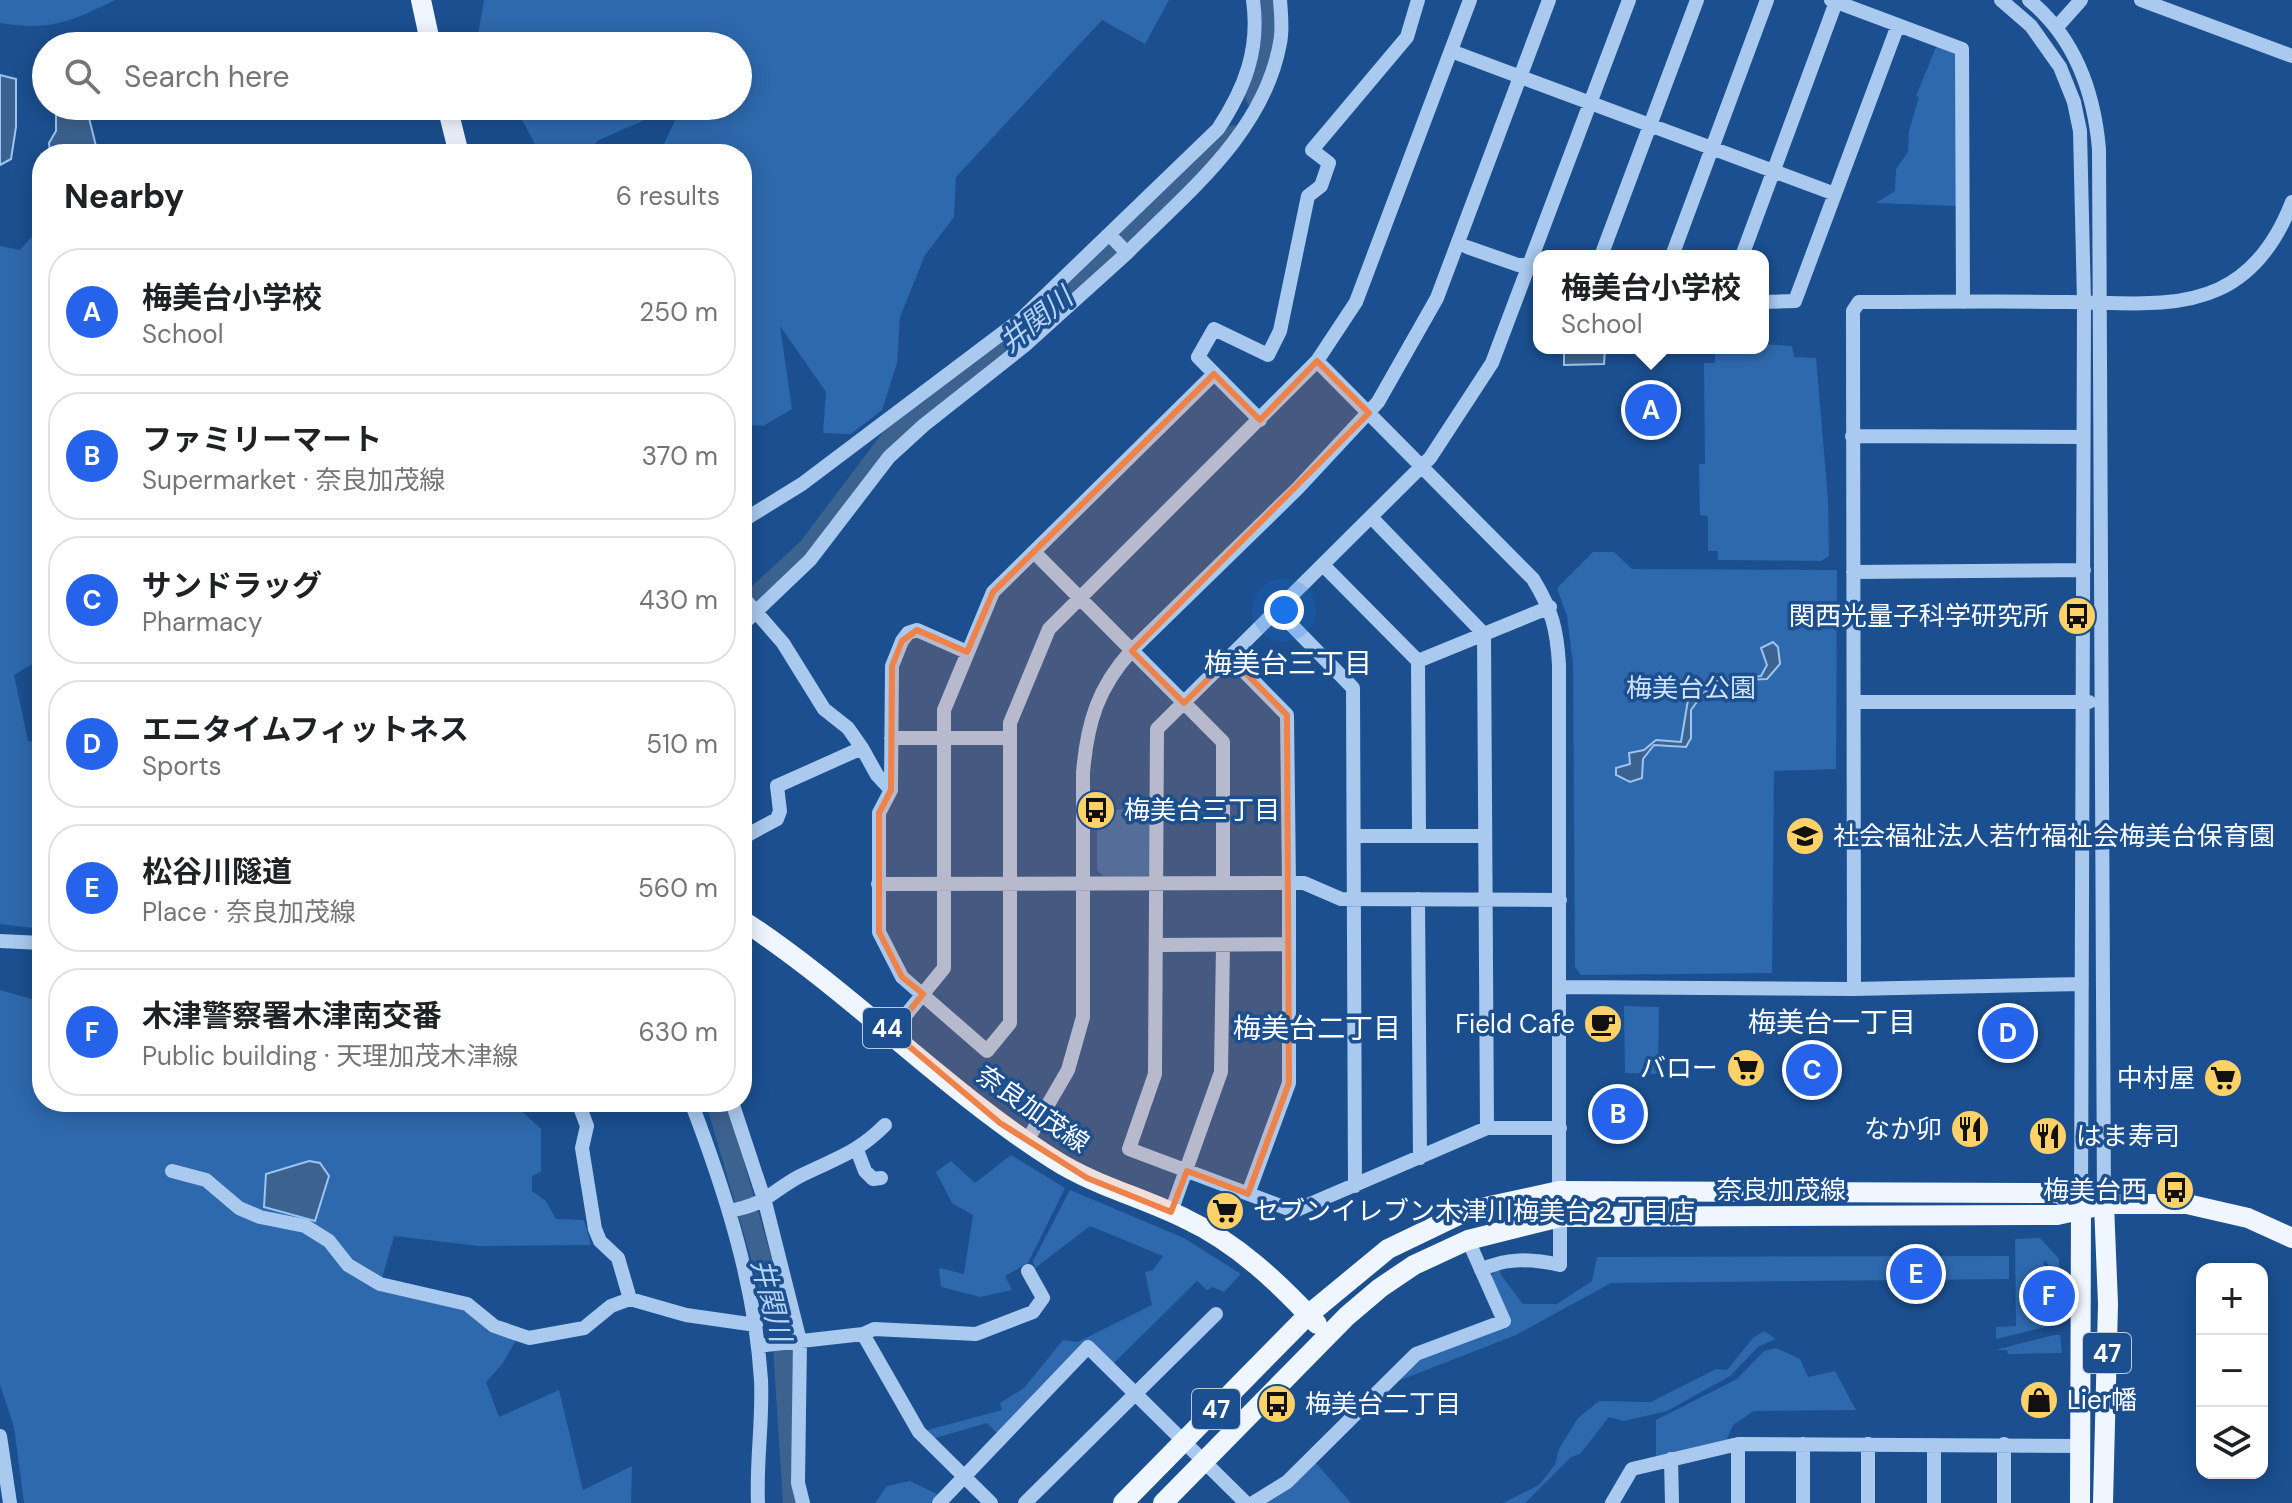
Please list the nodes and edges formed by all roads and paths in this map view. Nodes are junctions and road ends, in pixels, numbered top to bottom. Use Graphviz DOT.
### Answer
graph roads {
  1 [pos="421,0"];
  2 [pos="1253,0"];
  3 [pos="1280,0"];
  4 [pos="1418,0"];
  5 [pos="1470,0"];
  6 [pos="1549,0"];
  7 [pos="1629,0"];
  8 [pos="1697,0"];
  9 [pos="1767,0"];
  10 [pos="2001,0"];
  11 [pos="2029,0"];
  12 [pos="2081,0"];
  13 [pos="2141,0"];
  14 [pos="1834,1"];
  15 [pos="1898,25"];
  16 [pos="2056,28"];
  17 [pos="428,32"];
  18 [pos="1451,51"];
  19 [pos="2292,56"];
  20 [pos="1521,76"];
  21 [pos="1590,102"];
  22 [pos="450,120"];
  23 [pos="1651,124"];
  24 [pos="456,144"];
  25 [pos="1712,147"];
  26 [pos="1774,171"];
  27 [pos="1835,194"];
  28 [pos="2292,202"];
  29 [pos="1120,245"];
  30 [pos="1467,247"];
  31 [pos="1540,250"];
  32 [pos="1603,250"];
  33 [pos="1674,250"];
  34 [pos="1744,250"];
  35 [pos="1533,267"];
  36 [pos="1533,269"];
  37 [pos="1769,302"];
  38 [pos="1963,302"];
  39 [pos="2084,302"];
  40 [pos="2100,302"];
  41 [pos="1317,361"];
  42 [pos="1214,374"];
  43 [pos="1369,413"];
  44 [pos="1260,420"];
  45 [pos="1852,436"];
  46 [pos="2082,437"];
  47 [pos="1422,466"];
  48 [pos="752,515"];
  49 [pos="1372,518"];
  50 [pos="1034,552"];
  51 [pos="1323,565"];
  52 [pos="2084,570"];
  53 [pos="1853,572"];
  54 [pos="1080,599"];
  55 [pos="752,601"];
  56 [pos="752,607"];
  57 [pos="1550,607"];
  58 [pos="1277,610"];
  59 [pos="1484,634"];
  60 [pos="1132,650"];
  61 [pos="967,652"];
  62 [pos="1230,657"];
  63 [pos="1418,661"];
  64 [pos="1854,702"];
  65 [pos="2083,702"];
  66 [pos="2103,702"];
  67 [pos="1184,703"];
  68 [pos="891,738"];
  69 [pos="1009,738"];
  70 [pos="944,739"];
  71 [pos="862,748"];
  72 [pos="891,790"];
  73 [pos="752,833"];
  74 [pos="1419,835"];
  75 [pos="1355,836"];
  76 [pos="1485,836"];
  77 [pos="944,883"];
  78 [pos="1010,883"];
  79 [pos="1157,883"];
  80 [pos="1223,883"];
  81 [pos="1289,883"];
  82 [pos="878,884"];
  83 [pos="1084,884"];
  84 [pos="1486,897"];
  85 [pos="1354,898"];
  86 [pos="1418,899"];
  87 [pos="1560,900"];
  88 [pos="752,927"];
  89 [pos="0,941"];
  90 [pos="32,943"];
  91 [pos="1289,944"];
  92 [pos="1158,945"];
  93 [pos="1223,945"];
  94 [pos="2082,984"];
  95 [pos="1560,987"];
  96 [pos="1854,989"];
  97 [pos="923,994"];
  98 [pos="892,1032"];
  99 [pos="582,1112"];
  100 [pos="695,1112"];
  101 [pos="735,1112"];
  102 [pos="885,1125"];
  103 [pos="1487,1128"];
  104 [pos="1560,1128"];
  105 [pos="1027,1141"];
  106 [pos="857,1150"];
  107 [pos="1420,1158"];
  108 [pos="172,1171"];
  109 [pos="1187,1171"];
  110 [pos="881,1178"];
  111 [pos="1355,1186"];
  112 [pos="1559,1191"];
  113 [pos="1248,1194"];
  114 [pos="765,1202"];
  115 [pos="2104,1204"];
  116 [pos="2081,1205"];
  117 [pos="735,1210"];
  118 [pos="1171,1212"];
  119 [pos="1560,1217"];
  120 [pos="2292,1238"];
  121 [pos="1468,1240"];
  122 [pos="1481,1270"];
  123 [pos="1028,1271"];
  124 [pos="630,1299"];
  125 [pos="1216,1314"];
  126 [pos="1308,1315"];
  127 [pos="756,1325"];
  128 [pos="863,1334"];
  129 [pos="1328,1336"];
  130 [pos="800,1341"];
  131 [pos="763,1346"];
  132 [pos="1135,1394"];
  133 [pos="0,1436"];
  134 [pos="1184,1441"];
  135 [pos="1738,1444"];
  136 [pos="1803,1444"];
  137 [pos="1868,1444"];
  138 [pos="2004,1444"];
  139 [pos="1934,1445"];
  140 [pos="2080,1446"];
  141 [pos="1671,1459"];
  142 [pos="1205,1460"];
  143 [pos="965,1477"];
  144 [pos="4,1480"];
  145 [pos="10,1503"];
  146 [pos="758,1503"];
  147 [pos="803,1503"];
  148 [pos="939,1503"];
  149 [pos="991,1503"];
  150 [pos="1025,1503"];
  151 [pos="1123,1503"];
  152 [pos="1163,1503"];
  153 [pos="1246,1503"];
  154 [pos="1253,1503"];
  155 [pos="1612,1503"];
  156 [pos="1672,1503"];
  157 [pos="1738,1503"];
  158 [pos="1803,1503"];
  159 [pos="1868,1503"];
  160 [pos="1934,1503"];
  161 [pos="2004,1503"];
  162 [pos="2080,1503"];
  163 [pos="2103,1503"];
  1 -- 17 [label="main road"];
  2 -- 29 [label="street"];
  3 -- 29 [label="street"];
  4 -- 42 [label="street"];
  5 -- 18 [label="street"];
  6 -- 20 [label="street"];
  7 -- 21 [label="street"];
  8 -- 23 [label="street"];
  9 -- 25 [label="street"];
  10 -- 39 [label="street"];
  11 -- 16 [label="street"];
  12 -- 16 [label="street"];
  13 -- 19 [label="street"];
  14 -- 15 [label="street"];
  14 -- 26 [label="street"];
  15 -- 27 [label="street"];
  15 -- 38 [label="street"];
  16 -- 40 [label="street"];
  18 -- 20 [label="street"];
  18 -- 41 [label="street"];
  20 -- 21 [label="street"];
  20 -- 43 [label="street"];
  21 -- 23 [label="street"];
  21 -- 31 [label="street"];
  22 -- 24 [label="main road"];
  23 -- 25 [label="street"];
  23 -- 32 [label="street"];
  25 -- 26 [label="street"];
  25 -- 33 [label="street"];
  26 -- 27 [label="street"];
  26 -- 34 [label="street"];
  27 -- 37 [label="street"];
  28 -- 40 [label="street"];
  29 -- 48 [label="street"];
  29 -- 55 [label="street"];
  30 -- 35 [label="street"];
  36 -- 47 [label="street"];
  38 -- 39 [label="street"];
  38 -- 45 [label="street"];
  39 -- 40 [label="street"];
  39 -- 46 [label="street"];
  40 -- 66 [label="street"];
  41 -- 43 [label="street"];
  41 -- 44 [label="street"];
  42 -- 44 [label="street"];
  42 -- 50 [label="street"];
  43 -- 47 [label="street"];
  43 -- 60 [label="street"];
  44 -- 54 [label="street"];
  45 -- 46 [label="street"];
  45 -- 53 [label="street"];
  46 -- 52 [label="street"];
  47 -- 49 [label="street"];
  47 -- 57 [label="street"];
  49 -- 51 [label="street"];
  49 -- 59 [label="street"];
  50 -- 54 [label="street"];
  50 -- 61 [label="street"];
  51 -- 58 [label="street"];
  51 -- 63 [label="street"];
  52 -- 53 [label="street"];
  52 -- 65 [label="street"];
  53 -- 64 [label="street"];
  54 -- 60 [label="street"];
  54 -- 69 [label="street"];
  56 -- 71 [label="street"];
  57 -- 59 [label="street"];
  57 -- 87 [label="street"];
  58 -- 62 [label="street"];
  58 -- 75 [label="street"];
  59 -- 63 [label="street"];
  59 -- 76 [label="street"];
  60 -- 67 [label="street"];
  60 -- 83 [label="street"];
  61 -- 68 [label="street"];
  61 -- 70 [label="street"];
  62 -- 67 [label="street"];
  62 -- 81 [label="street"];
  63 -- 74 [label="street"];
  64 -- 65 [label="street"];
  64 -- 96 [label="street"];
  65 -- 66 [label="street"];
  65 -- 94 [label="street"];
  66 -- 115 [label="street"];
  67 -- 79 [label="street"];
  67 -- 80 [label="street"];
  68 -- 70 [label="street"];
  68 -- 72 [label="street"];
  69 -- 70 [label="street"];
  69 -- 78 [label="street"];
  70 -- 77 [label="street"];
  71 -- 72 [label="street"];
  71 -- 73 [label="street"];
  72 -- 82 [label="street"];
  74 -- 75 [label="street"];
  74 -- 76 [label="street"];
  75 -- 85 [label="street"];
  76 -- 84 [label="street"];
  77 -- 78 [label="street"];
  77 -- 82 [label="street"];
  77 -- 97 [label="street"];
  78 -- 83 [label="street"];
  78 -- 97 [label="street"];
  79 -- 80 [label="street"];
  79 -- 83 [label="street"];
  79 -- 92 [label="street"];
  80 -- 81 [label="street"];
  81 -- 85 [label="street"];
  81 -- 91 [label="street"];
  82 -- 97 [label="street"];
  83 -- 105 [label="street"];
  84 -- 86 [label="street"];
  84 -- 87 [label="street"];
  84 -- 103 [label="street"];
  85 -- 86 [label="street"];
  85 -- 111 [label="street"];
  86 -- 107 [label="street"];
  87 -- 95 [label="street"];
  88 -- 98 [label="main road, 奈良加茂線 / 44"];
  89 -- 90 [label="street"];
  91 -- 93 [label="street"];
  91 -- 113 [label="street"];
  92 -- 93 [label="street"];
  92 -- 109 [label="street"];
  93 -- 109 [label="street"];
  94 -- 96 [label="street"];
  94 -- 116 [label="street"];
  95 -- 96 [label="street"];
  95 -- 104 [label="street"];
  97 -- 98 [label="street"];
  98 -- 105 [label="main road, 奈良加茂線 / 44"];
  99 -- 124 [label="street"];
  100 -- 117 [label="street"];
  101 -- 114 [label="street"];
  102 -- 106 [label="street"];
  103 -- 104 [label="street"];
  103 -- 107 [label="street"];
  104 -- 112 [label="street"];
  105 -- 118 [label="main road, 奈良加茂線 / 44"];
  106 -- 110 [label="street"];
  106 -- 114 [label="street"];
  107 -- 111 [label="street"];
  108 -- 124 [label="street"];
  109 -- 113 [label="street"];
  109 -- 118 [label="street"];
  111 -- 113 [label="street"];
  112 -- 116 [label="main road, 奈良加茂線"];
  112 -- 126 [label="main road, 奈良加茂線"];
  114 -- 117 [label="street"];
  114 -- 130 [label="street"];
  115 -- 116 [label="main road, 奈良加茂線"];
  115 -- 120 [label="main road, 奈良加茂線"];
  115 -- 163 [label="main road, 47"];
  116 -- 119 [label="main road, 奈良加茂線"];
  116 -- 140 [label="main road, 47"];
  117 -- 127 [label="street"];
  118 -- 126 [label="main road, 奈良加茂線 / 44"];
  119 -- 121 [label="main road, 奈良加茂線"];
  119 -- 122 [label="street"];
  121 -- 122 [label="street"];
  121 -- 129 [label="main road, 奈良加茂線"];
  122 -- 154 [label="street"];
  123 -- 128 [label="street"];
  124 -- 127 [label="street"];
  125 -- 132 [label="street"];
  126 -- 129 [label="main road, 奈良加茂線 / 44"];
  126 -- 134 [label="main road, 47"];
  127 -- 131 [label="street"];
  128 -- 130 [label="street"];
  128 -- 143 [label="street"];
  129 -- 142 [label="main road, 47"];
  130 -- 131 [label="street"];
  130 -- 147 [label="street"];
  131 -- 146 [label="street"];
  132 -- 134 [label="street"];
  132 -- 143 [label="street"];
  132 -- 150 [label="street"];
  133 -- 144 [label="street"];
  134 -- 142 [label="street"];
  134 -- 151 [label="main road, 47"];
  135 -- 136 [label="street"];
  135 -- 141 [label="street"];
  135 -- 157 [label="street"];
  136 -- 137 [label="street"];
  136 -- 158 [label="street"];
  137 -- 139 [label="street"];
  137 -- 159 [label="street"];
  138 -- 139 [label="street"];
  138 -- 140 [label="street"];
  138 -- 161 [label="street"];
  139 -- 160 [label="street"];
  140 -- 162 [label="main road, 47"];
  141 -- 155 [label="street"];
  141 -- 156 [label="street"];
  142 -- 152 [label="main road, 47"];
  142 -- 153 [label="street"];
  143 -- 148 [label="street"];
  143 -- 149 [label="street"];
  144 -- 145 [label="street"];
}
